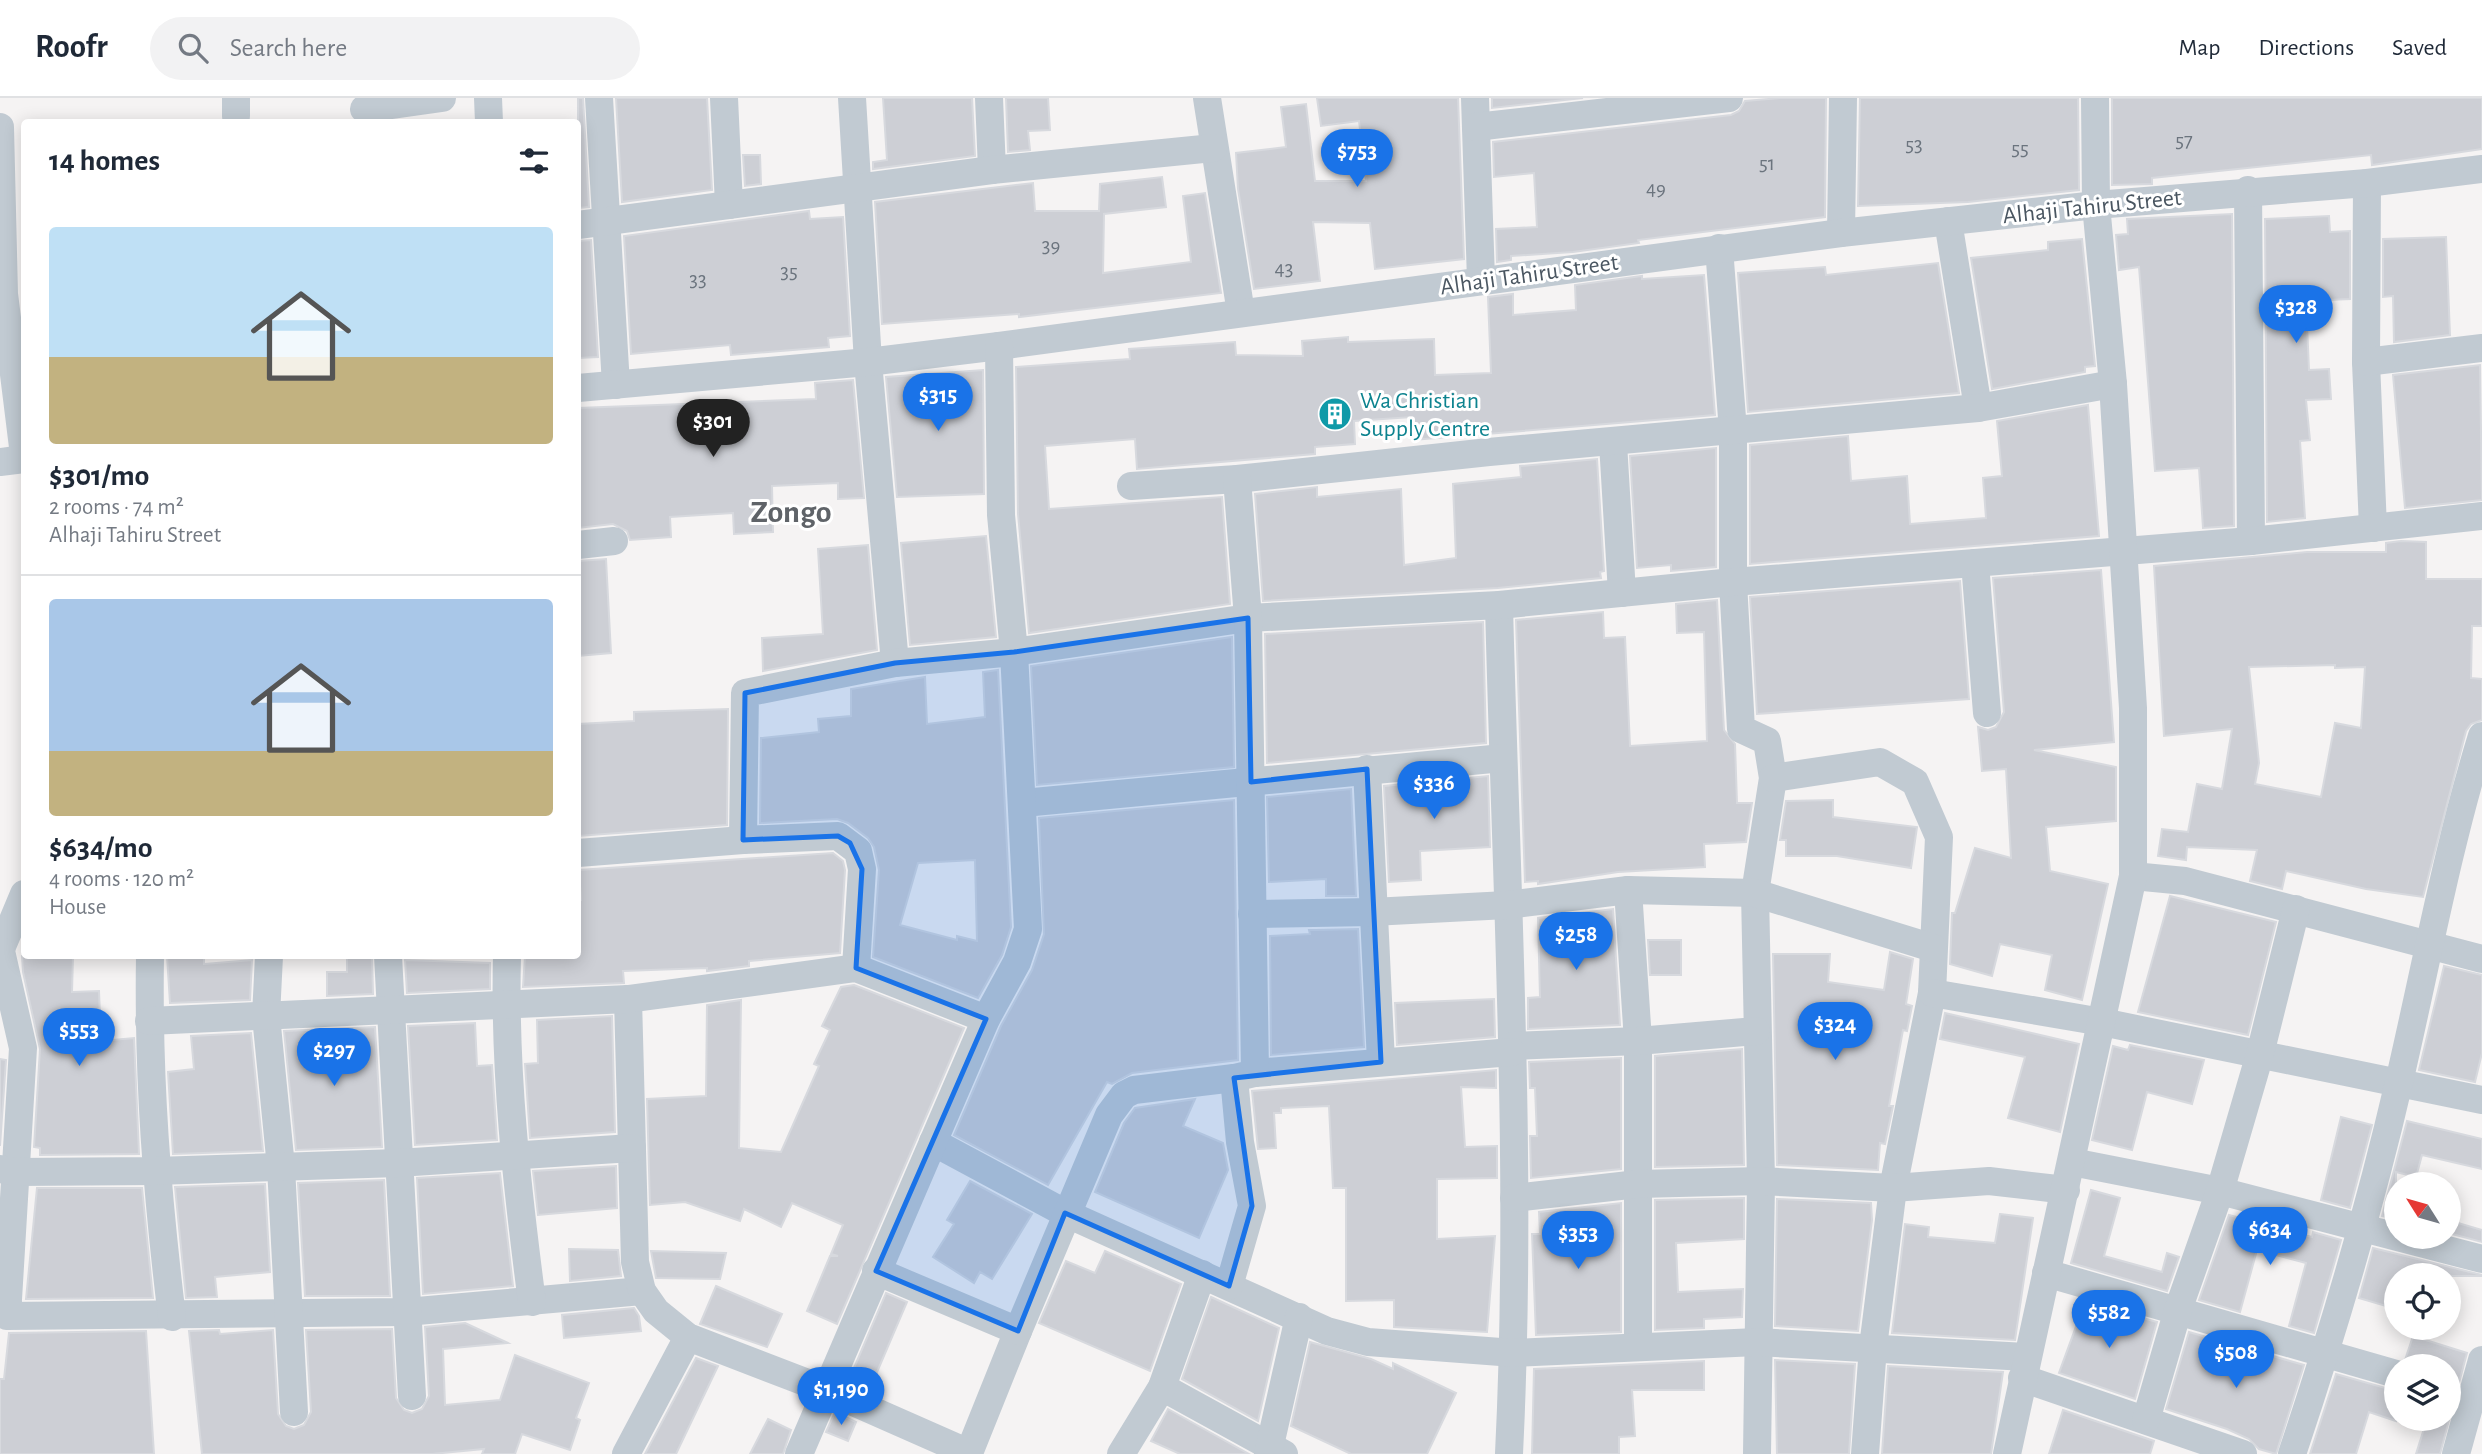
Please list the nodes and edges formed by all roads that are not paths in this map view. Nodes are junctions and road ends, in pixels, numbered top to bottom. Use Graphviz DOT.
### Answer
graph roads {
  1 [pos="442,98"];
  2 [pos="488,98"];
  3 [pos="599,98"];
  4 [pos="724,98"];
  5 [pos="852,98"];
  6 [pos="989,98"];
  7 [pos="1207,98"];
  8 [pos="1475,98"];
  9 [pos="1724,98"];
  10 [pos="1843,98"];
  11 [pos="2095,98"];
  12 [pos="364,110"];
  13 [pos="489,119"];
  14 [pos="0,127"];
  15 [pos="1476,127"];
  16 [pos="1213,148"];
  17 [pos="2482,169"];
  18 [pos="992,170"];
  19 [pos="2367,183"];
  20 [pos="857,190"];
  21 [pos="2248,190"];
  22 [pos="729,205"];
  23 [pos="2096,205"];
  24 [pos="1948,221"];
  25 [pos="591,223"];
  26 [pos="1841,233"];
  27 [pos="1719,248"];
  28 [pos="1481,280"];
  29 [pos="9,294"];
  30 [pos="1241,313"];
  31 [pos="999,346"];
  32 [pos="2482,348"];
  33 [pos="868,362"];
  34 [pos="2366,362"];
  35 [pos="2113,384"];
  36 [pos="616,385"];
  37 [pos="581,388"];
  38 [pos="1978,408"];
  39 [pos="21,424"];
  40 [pos="1733,431"];
  41 [pos="1613,443"];
  42 [pos="21,458"];
  43 [pos="0,462"];
  44 [pos="1237,480"];
  45 [pos="1130,486"];
  46 [pos="2482,516"];
  47 [pos="2373,528"];
  48 [pos="614,541"];
  49 [pos="2251,541"];
  50 [pos="581,545"];
  51 [pos="2124,552"];
  52 [pos="1975,564"];
  53 [pos="1733,582"];
  54 [pos="1622,593"];
  55 [pos="1499,606"];
  56 [pos="1248,618"];
  57 [pos="1014,652"];
  58 [pos="895,663"];
  59 [pos="1987,713"];
  60 [pos="2482,736"];
  61 [pos="1503,758"];
  62 [pos="1367,769"];
  63 [pos="1773,778"];
  64 [pos="1251,782"];
  65 [pos="1023,803"];
  66 [pos="743,840"];
  67 [pos="581,853"];
  68 [pos="2133,876"];
  69 [pos="1628,890"];
  70 [pos="1755,894"];
  71 [pos="21,901"];
  72 [pos="1507,905"];
  73 [pos="2296,909"];
  74 [pos="1372,912"];
  75 [pos="1252,914"];
  76 [pos="2428,946"];
  77 [pos="1933,948"];
  78 [pos="0,951"];
  79 [pos="150,959"];
  80 [pos="269,959"];
  81 [pos="388,959"];
  82 [pos="507,959"];
  83 [pos="2482,959"];
  84 [pos="856,968"];
  85 [pos="1931,993"];
  86 [pos="628,999"];
  87 [pos="506,1006"];
  88 [pos="389,1010"];
  89 [pos="266,1016"];
  90 [pos="986,1019"];
  91 [pos="149,1021"];
  92 [pos="2102,1022"];
  93 [pos="1756,1031"];
  94 [pos="1638,1041"];
  95 [pos="1512,1049"];
  96 [pos="2260,1054"];
  97 [pos="1381,1062"];
  98 [pos="1245,1075"];
  99 [pos="2399,1083"];
  100 [pos="2482,1100"];
  101 [pos="933,1142"];
  102 [pos="632,1148"];
  103 [pos="513,1154"];
  104 [pos="2072,1162"];
  105 [pos="398,1163"];
  106 [pos="281,1167"];
  107 [pos="8,1170"];
  108 [pos="155,1171"];
  109 [pos="1760,1181"];
  110 [pos="1638,1184"];
  111 [pos="1893,1188"];
  112 [pos="2066,1190"];
  113 [pos="2220,1191"];
  114 [pos="1514,1198"];
  115 [pos="1065,1213"];
  116 [pos="2359,1229"];
  117 [pos="2482,1259"];
  118 [pos="876,1271"];
  119 [pos="1202,1273"];
  120 [pos="2046,1273"];
  121 [pos="1229,1286"];
  122 [pos="642,1291"];
  123 [pos="532,1303"];
  124 [pos="2178,1310"];
  125 [pos="406,1312"];
  126 [pos="287,1314"];
  127 [pos="4,1316"];
  128 [pos="172,1317"];
  129 [pos="1299,1317"];
  130 [pos="1018,1331"];
  131 [pos="688,1337"];
  132 [pos="1757,1342"];
  133 [pos="1638,1346"];
  134 [pos="1873,1347"];
  135 [pos="2326,1352"];
  136 [pos="1514,1353"];
  137 [pos="2482,1360"];
  138 [pos="2024,1367"];
  139 [pos="2384,1370"];
  140 [pos="1162,1387"];
  141 [pos="826,1390"];
  142 [pos="2461,1392"];
  143 [pos="412,1396"];
  144 [pos="294,1412"];
  145 [pos="2146,1420"];
  146 [pos="2457,1431"];
  147 [pos="1274,1452"];
  148 [pos="626,1454"];
  149 [pos="799,1454"];
  150 [pos="969,1454"];
  151 [pos="1121,1454"];
  152 [pos="1509,1454"];
  153 [pos="1757,1454"];
  154 [pos="1865,1454"];
  155 [pos="2007,1454"];
  156 [pos="2243,1454"];
  157 [pos="2292,1454"];
  158 [pos="2456,1454"];
  1 -- 12 [label="street"];
  2 -- 13 [label="street"];
  3 -- 25 [label="street"];
  4 -- 22 [label="street"];
  5 -- 20 [label="street"];
  6 -- 18 [label="street"];
  7 -- 16 [label="street"];
  8 -- 15 [label="street"];
  9 -- 15 [label="street"];
  10 -- 26 [label="street"];
  11 -- 23 [label="street"];
  14 -- 29 [label="street"];
  15 -- 28 [label="street"];
  16 -- 18 [label="street"];
  16 -- 30 [label="street"];
  17 -- 19 [label="street, Alhaji Tahiru Street"];
  18 -- 20 [label="street"];
  19 -- 21 [label="street, Alhaji Tahiru Street"];
  19 -- 34 [label="street"];
  20 -- 22 [label="street"];
  20 -- 33 [label="street"];
  21 -- 23 [label="street, Alhaji Tahiru Street"];
  21 -- 49 [label="street"];
  22 -- 25 [label="street"];
  23 -- 24 [label="street, Alhaji Tahiru Street"];
  23 -- 35 [label="street"];
  24 -- 26 [label="street, Alhaji Tahiru Street"];
  24 -- 38 [label="street"];
  25 -- 36 [label="street"];
  26 -- 27 [label="street, Alhaji Tahiru Street"];
  27 -- 28 [label="street, Alhaji Tahiru Street"];
  27 -- 40 [label="street"];
  28 -- 30 [label="street, Alhaji Tahiru Street"];
  29 -- 39 [label="street"];
  30 -- 31 [label="street, Alhaji Tahiru Street"];
  31 -- 33 [label="street, Alhaji Tahiru Street"];
  31 -- 57 [label="street"];
  32 -- 34 [label="street"];
  33 -- 36 [label="street, Alhaji Tahiru Street"];
  33 -- 58 [label="street"];
  34 -- 47 [label="street"];
  35 -- 38 [label="street"];
  35 -- 51 [label="street"];
  36 -- 37 [label="street, Alhaji Tahiru Street"];
  38 -- 40 [label="street"];
  40 -- 41 [label="street"];
  40 -- 53 [label="street"];
  41 -- 44 [label="street"];
  41 -- 54 [label="street"];
  42 -- 43 [label="street"];
  44 -- 45 [label="street"];
  44 -- 56 [label="street"];
  46 -- 47 [label="street"];
  47 -- 49 [label="street"];
  48 -- 50 [label="street"];
  49 -- 51 [label="street"];
  51 -- 52 [label="street"];
  51 -- 68 [label="street"];
  52 -- 53 [label="street"];
  52 -- 59 [label="street"];
  53 -- 54 [label="street"];
  53 -- 63 [label="street"];
  54 -- 55 [label="street"];
  55 -- 56 [label="street"];
  55 -- 61 [label="street"];
  56 -- 57 [label="street"];
  56 -- 64 [label="street"];
  57 -- 58 [label="street"];
  57 -- 65 [label="street"];
  58 -- 66 [label="street"];
  60 -- 76 [label="street"];
  61 -- 62 [label="street"];
  61 -- 72 [label="street"];
  62 -- 64 [label="street"];
  62 -- 74 [label="street"];
  63 -- 70 [label="street"];
  63 -- 77 [label="street"];
  64 -- 65 [label="street"];
  64 -- 75 [label="street"];
  65 -- 90 [label="street"];
  66 -- 67 [label="street"];
  66 -- 84 [label="street"];
  68 -- 73 [label="street"];
  68 -- 92 [label="street"];
  69 -- 70 [label="street"];
  69 -- 72 [label="street"];
  69 -- 94 [label="street"];
  70 -- 77 [label="street"];
  70 -- 93 [label="street"];
  71 -- 78 [label="street"];
  72 -- 74 [label="street"];
  72 -- 95 [label="street"];
  73 -- 76 [label="street"];
  73 -- 96 [label="street"];
  74 -- 75 [label="street"];
  74 -- 97 [label="street"];
  75 -- 98 [label="street"];
  76 -- 83 [label="street"];
  76 -- 99 [label="street"];
  77 -- 85 [label="street"];
  78 -- 107 [label="street"];
  79 -- 91 [label="street"];
  80 -- 89 [label="street"];
  81 -- 88 [label="street"];
  82 -- 87 [label="street"];
  84 -- 86 [label="street"];
  84 -- 90 [label="street"];
  85 -- 92 [label="street"];
  85 -- 111 [label="street"];
  86 -- 87 [label="street"];
  86 -- 102 [label="street"];
  87 -- 88 [label="street"];
  87 -- 103 [label="street"];
  88 -- 89 [label="street"];
  88 -- 105 [label="street"];
  89 -- 91 [label="street"];
  89 -- 106 [label="street"];
  90 -- 101 [label="street"];
  91 -- 108 [label="street"];
  92 -- 96 [label="street"];
  92 -- 104 [label="street"];
  93 -- 94 [label="street"];
  93 -- 109 [label="street"];
  94 -- 95 [label="street"];
  94 -- 110 [label="street"];
  95 -- 97 [label="street"];
  95 -- 114 [label="street"];
  96 -- 99 [label="street"];
  96 -- 113 [label="street"];
  97 -- 98 [label="street"];
  98 -- 115 [label="street"];
  98 -- 121 [label="street"];
  99 -- 100 [label="street"];
  99 -- 116 [label="street"];
  101 -- 115 [label="street"];
  101 -- 118 [label="street"];
  102 -- 103 [label="street"];
  102 -- 122 [label="street"];
  103 -- 105 [label="street"];
  103 -- 123 [label="street"];
  104 -- 112 [label="street"];
  104 -- 113 [label="street"];
  105 -- 106 [label="street"];
  105 -- 125 [label="street"];
  106 -- 108 [label="street"];
  106 -- 126 [label="street"];
  107 -- 108 [label="street"];
  107 -- 127 [label="street"];
  108 -- 128 [label="street"];
  109 -- 110 [label="street"];
  109 -- 111 [label="street"];
  109 -- 132 [label="street"];
  110 -- 114 [label="street"];
  110 -- 133 [label="street"];
  111 -- 112 [label="street"];
  111 -- 134 [label="street"];
  112 -- 120 [label="street"];
  113 -- 116 [label="street"];
  113 -- 124 [label="street"];
  114 -- 136 [label="street"];
  115 -- 119 [label="street"];
  115 -- 130 [label="street"];
  116 -- 117 [label="street"];
  116 -- 135 [label="street"];
  118 -- 130 [label="street"];
  118 -- 141 [label="street"];
  119 -- 121 [label="street"];
  119 -- 140 [label="street"];
  120 -- 124 [label="street"];
  120 -- 138 [label="street"];
  121 -- 129 [label="street"];
  122 -- 123 [label="street"];
  122 -- 131 [label="street"];
  123 -- 125 [label="street"];
  124 -- 135 [label="street"];
  124 -- 145 [label="street"];
  125 -- 126 [label="street"];
  125 -- 143 [label="street"];
  126 -- 128 [label="street"];
  126 -- 144 [label="street"];
  127 -- 128 [label="street"];
  129 -- 136 [label="street"];
  129 -- 147 [label="street"];
  130 -- 150 [label="street"];
  131 -- 141 [label="street"];
  131 -- 148 [label="street"];
  132 -- 133 [label="street"];
  132 -- 134 [label="street"];
  132 -- 153 [label="street"];
  133 -- 136 [label="street"];
  134 -- 138 [label="street"];
  134 -- 154 [label="street"];
  135 -- 139 [label="street"];
  135 -- 157 [label="street"];
  136 -- 152 [label="street"];
  137 -- 142 [label="street"];
  138 -- 145 [label="street"];
  138 -- 155 [label="street"];
  140 -- 147 [label="street"];
  140 -- 151 [label="street"];
  141 -- 149 [label="street"];
  141 -- 150 [label="street"];
  145 -- 156 [label="street"];
  146 -- 158 [label="street"];
}
